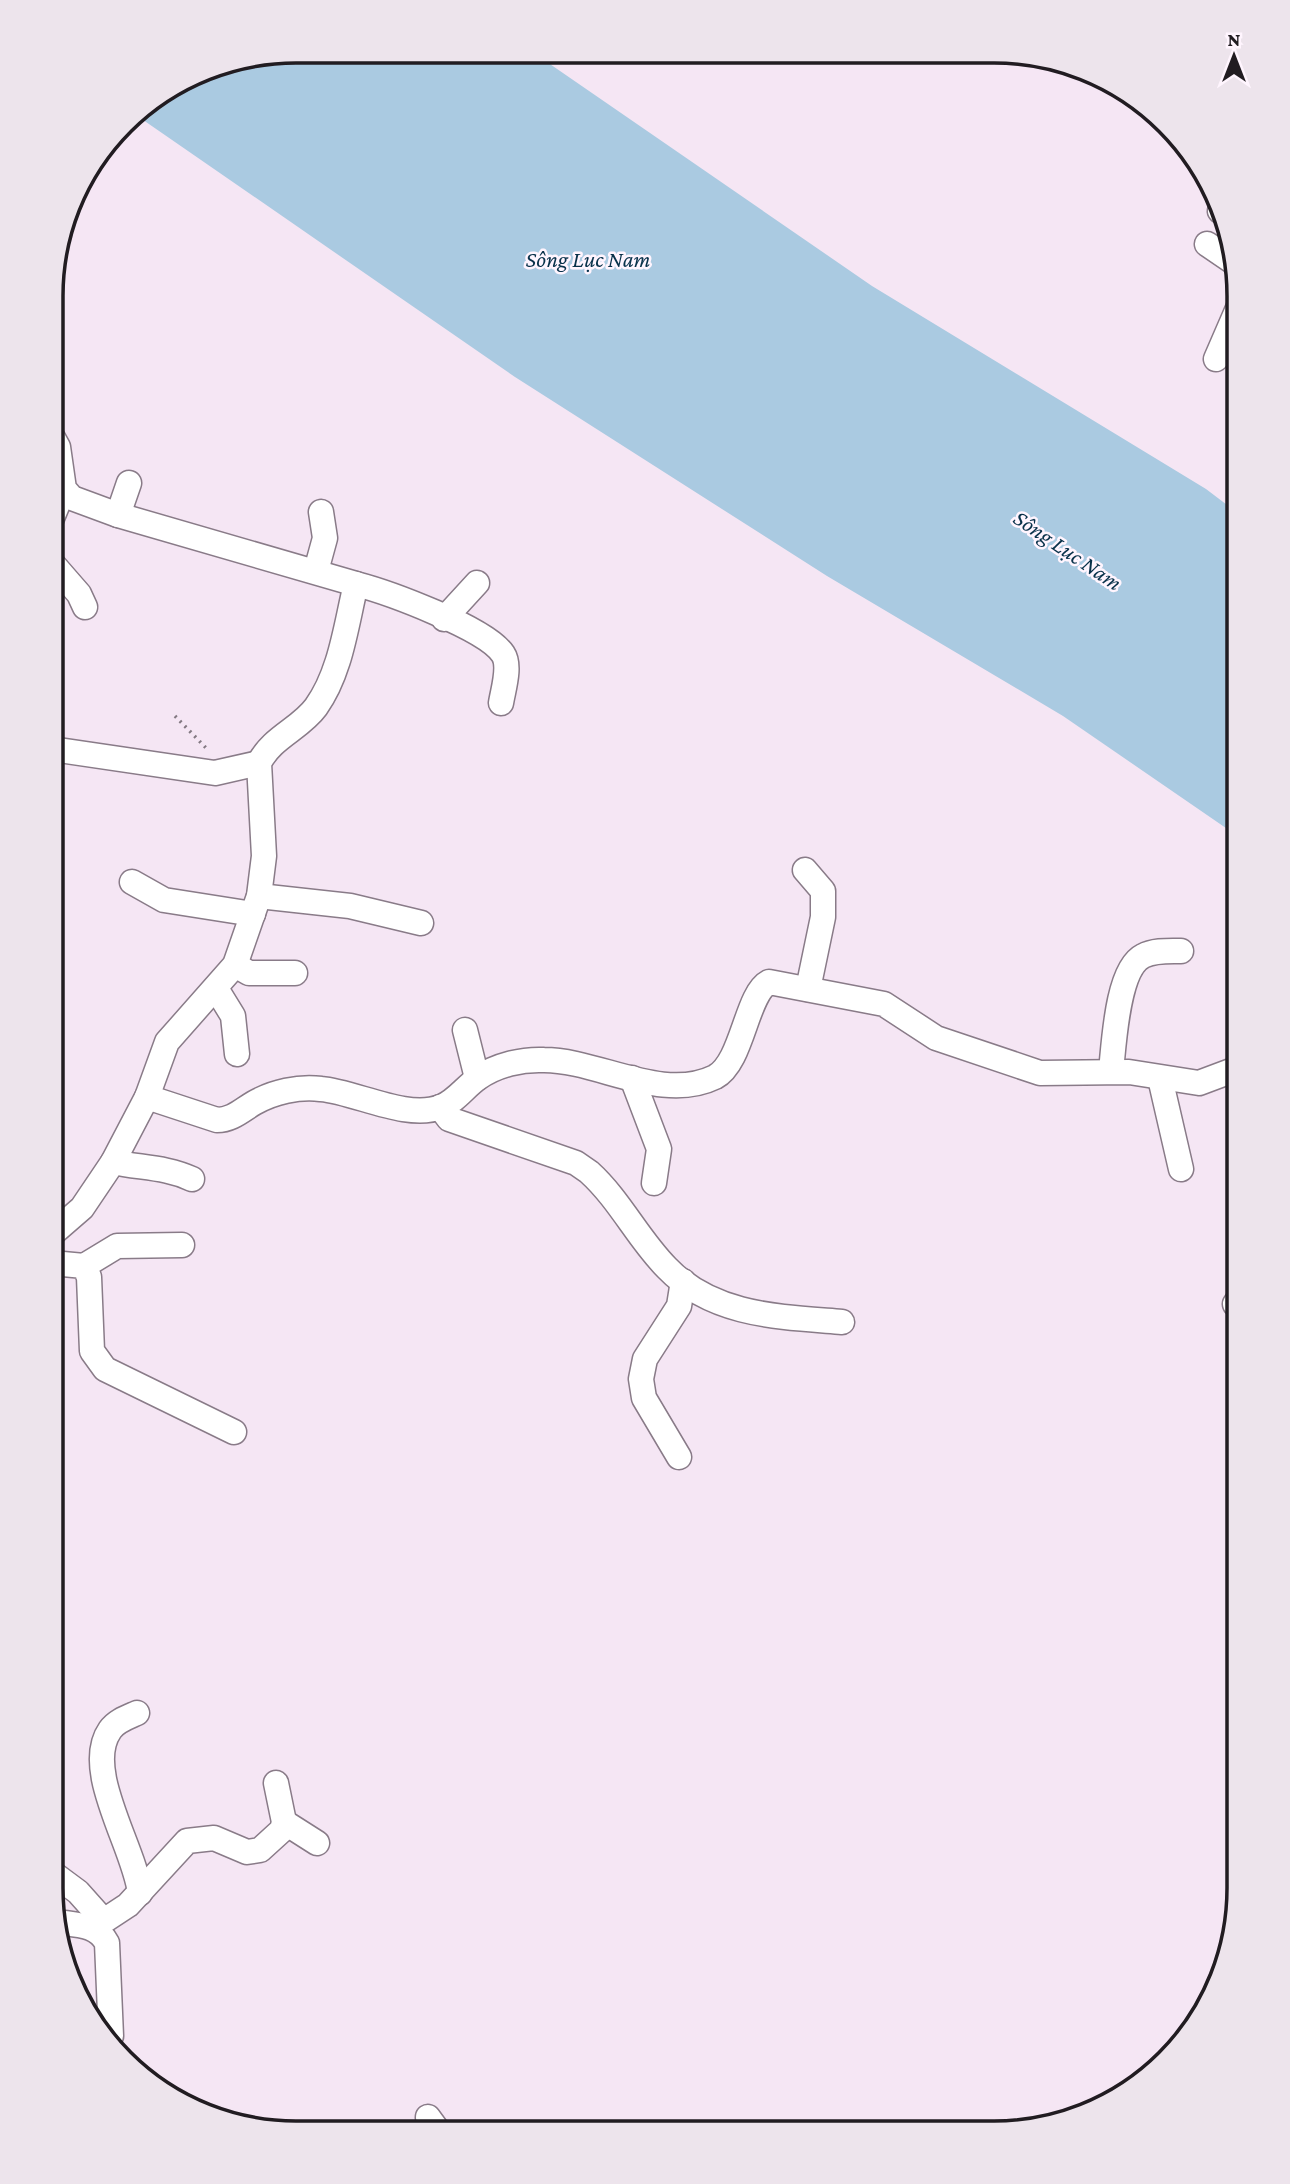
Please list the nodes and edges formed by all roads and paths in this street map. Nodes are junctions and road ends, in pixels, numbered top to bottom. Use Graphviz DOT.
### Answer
graph roads {
  1 [pos="1207,244"];
  2 [pos="1224,255"];
  3 [pos="1227,334"];
  4 [pos="1216,359"];
  5 [pos="63,482"];
  6 [pos="129,483"];
  7 [pos="64,489"];
  8 [pos="321,512"];
  9 [pos="118,515"];
  10 [pos="316,571"];
  11 [pos="63,576"];
  12 [pos="477,583"];
  13 [pos="356,584"];
  14 [pos="85,607"];
  15 [pos="444,618"];
  16 [pos="501,703"];
  17 [pos="176,716"];
  18 [pos="63,751"];
  19 [pos="260,763"];
  20 [pos="224,771"];
  21 [pos="805,870"];
  22 [pos="132,882"];
  23 [pos="256,905"];
  24 [pos="421,923"];
  25 [pos="1181,951"];
  26 [pos="235,965"];
  27 [pos="295,973"];
  28 [pos="808,989"];
  29 [pos="217,990"];
  30 [pos="465,1030"];
  31 [pos="237,1054"];
  32 [pos="1111,1071"];
  33 [pos="1227,1072"];
  34 [pos="632,1077"];
  35 [pos="1160,1077"];
  36 [pos="477,1078"];
  37 [pos="147,1097"];
  38 [pos="440,1107"];
  39 [pos="113,1162"];
  40 [pos="1181,1169"];
  41 [pos="192,1180"];
  42 [pos="653,1183"];
  43 [pos="63,1224"];
  44 [pos="182,1245"];
  45 [pos="63,1264"];
  46 [pos="84,1266"];
  47 [pos="683,1281"];
  48 [pos="842,1322"];
  49 [pos="234,1432"];
  50 [pos="679,1457"];
  51 [pos="137,1713"];
  52 [pos="276,1783"];
  53 [pos="284,1822"];
  54 [pos="317,1843"];
  55 [pos="63,1881"];
  56 [pos="140,1893"];
  57 [pos="66,1922"];
  58 [pos="98,1924"];
  59 [pos="111,2030"];
  1 -- 2 [label="street"];
  3 -- 4 [label="street"];
  5 -- 7 [label="street"];
  6 -- 9 [label="street"];
  7 -- 9 [label="street"];
  8 -- 10 [label="street"];
  9 -- 10 [label="street"];
  10 -- 13 [label="street"];
  11 -- 14 [label="street"];
  12 -- 15 [label="street"];
  13 -- 15 [label="street"];
  13 -- 19 [label="street"];
  15 -- 16 [label="street"];
  17 -- 20 [label="path"];
  18 -- 20 [label="street"];
  19 -- 20 [label="street"];
  19 -- 23 [label="street"];
  21 -- 28 [label="street"];
  22 -- 23 [label="street"];
  23 -- 24 [label="street"];
  23 -- 26 [label="street"];
  25 -- 32 [label="street"];
  26 -- 27 [label="street"];
  26 -- 29 [label="street"];
  28 -- 32 [label="street"];
  28 -- 34 [label="street"];
  29 -- 31 [label="street"];
  29 -- 37 [label="street"];
  30 -- 36 [label="street"];
  32 -- 35 [label="street"];
  33 -- 35 [label="street"];
  34 -- 36 [label="street"];
  34 -- 42 [label="street"];
  35 -- 40 [label="street"];
  36 -- 38 [label="street"];
  37 -- 38 [label="street"];
  37 -- 39 [label="street"];
  38 -- 47 [label="street"];
  39 -- 41 [label="street"];
  39 -- 43 [label="street"];
  44 -- 46 [label="street"];
  45 -- 46 [label="street"];
  46 -- 49 [label="street"];
  47 -- 48 [label="street"];
  47 -- 50 [label="street"];
  51 -- 56 [label="street"];
  52 -- 53 [label="street"];
  53 -- 54 [label="street"];
  53 -- 56 [label="street"];
  55 -- 58 [label="street"];
  56 -- 58 [label="street"];
  57 -- 58 [label="street"];
  58 -- 59 [label="street"];
}
